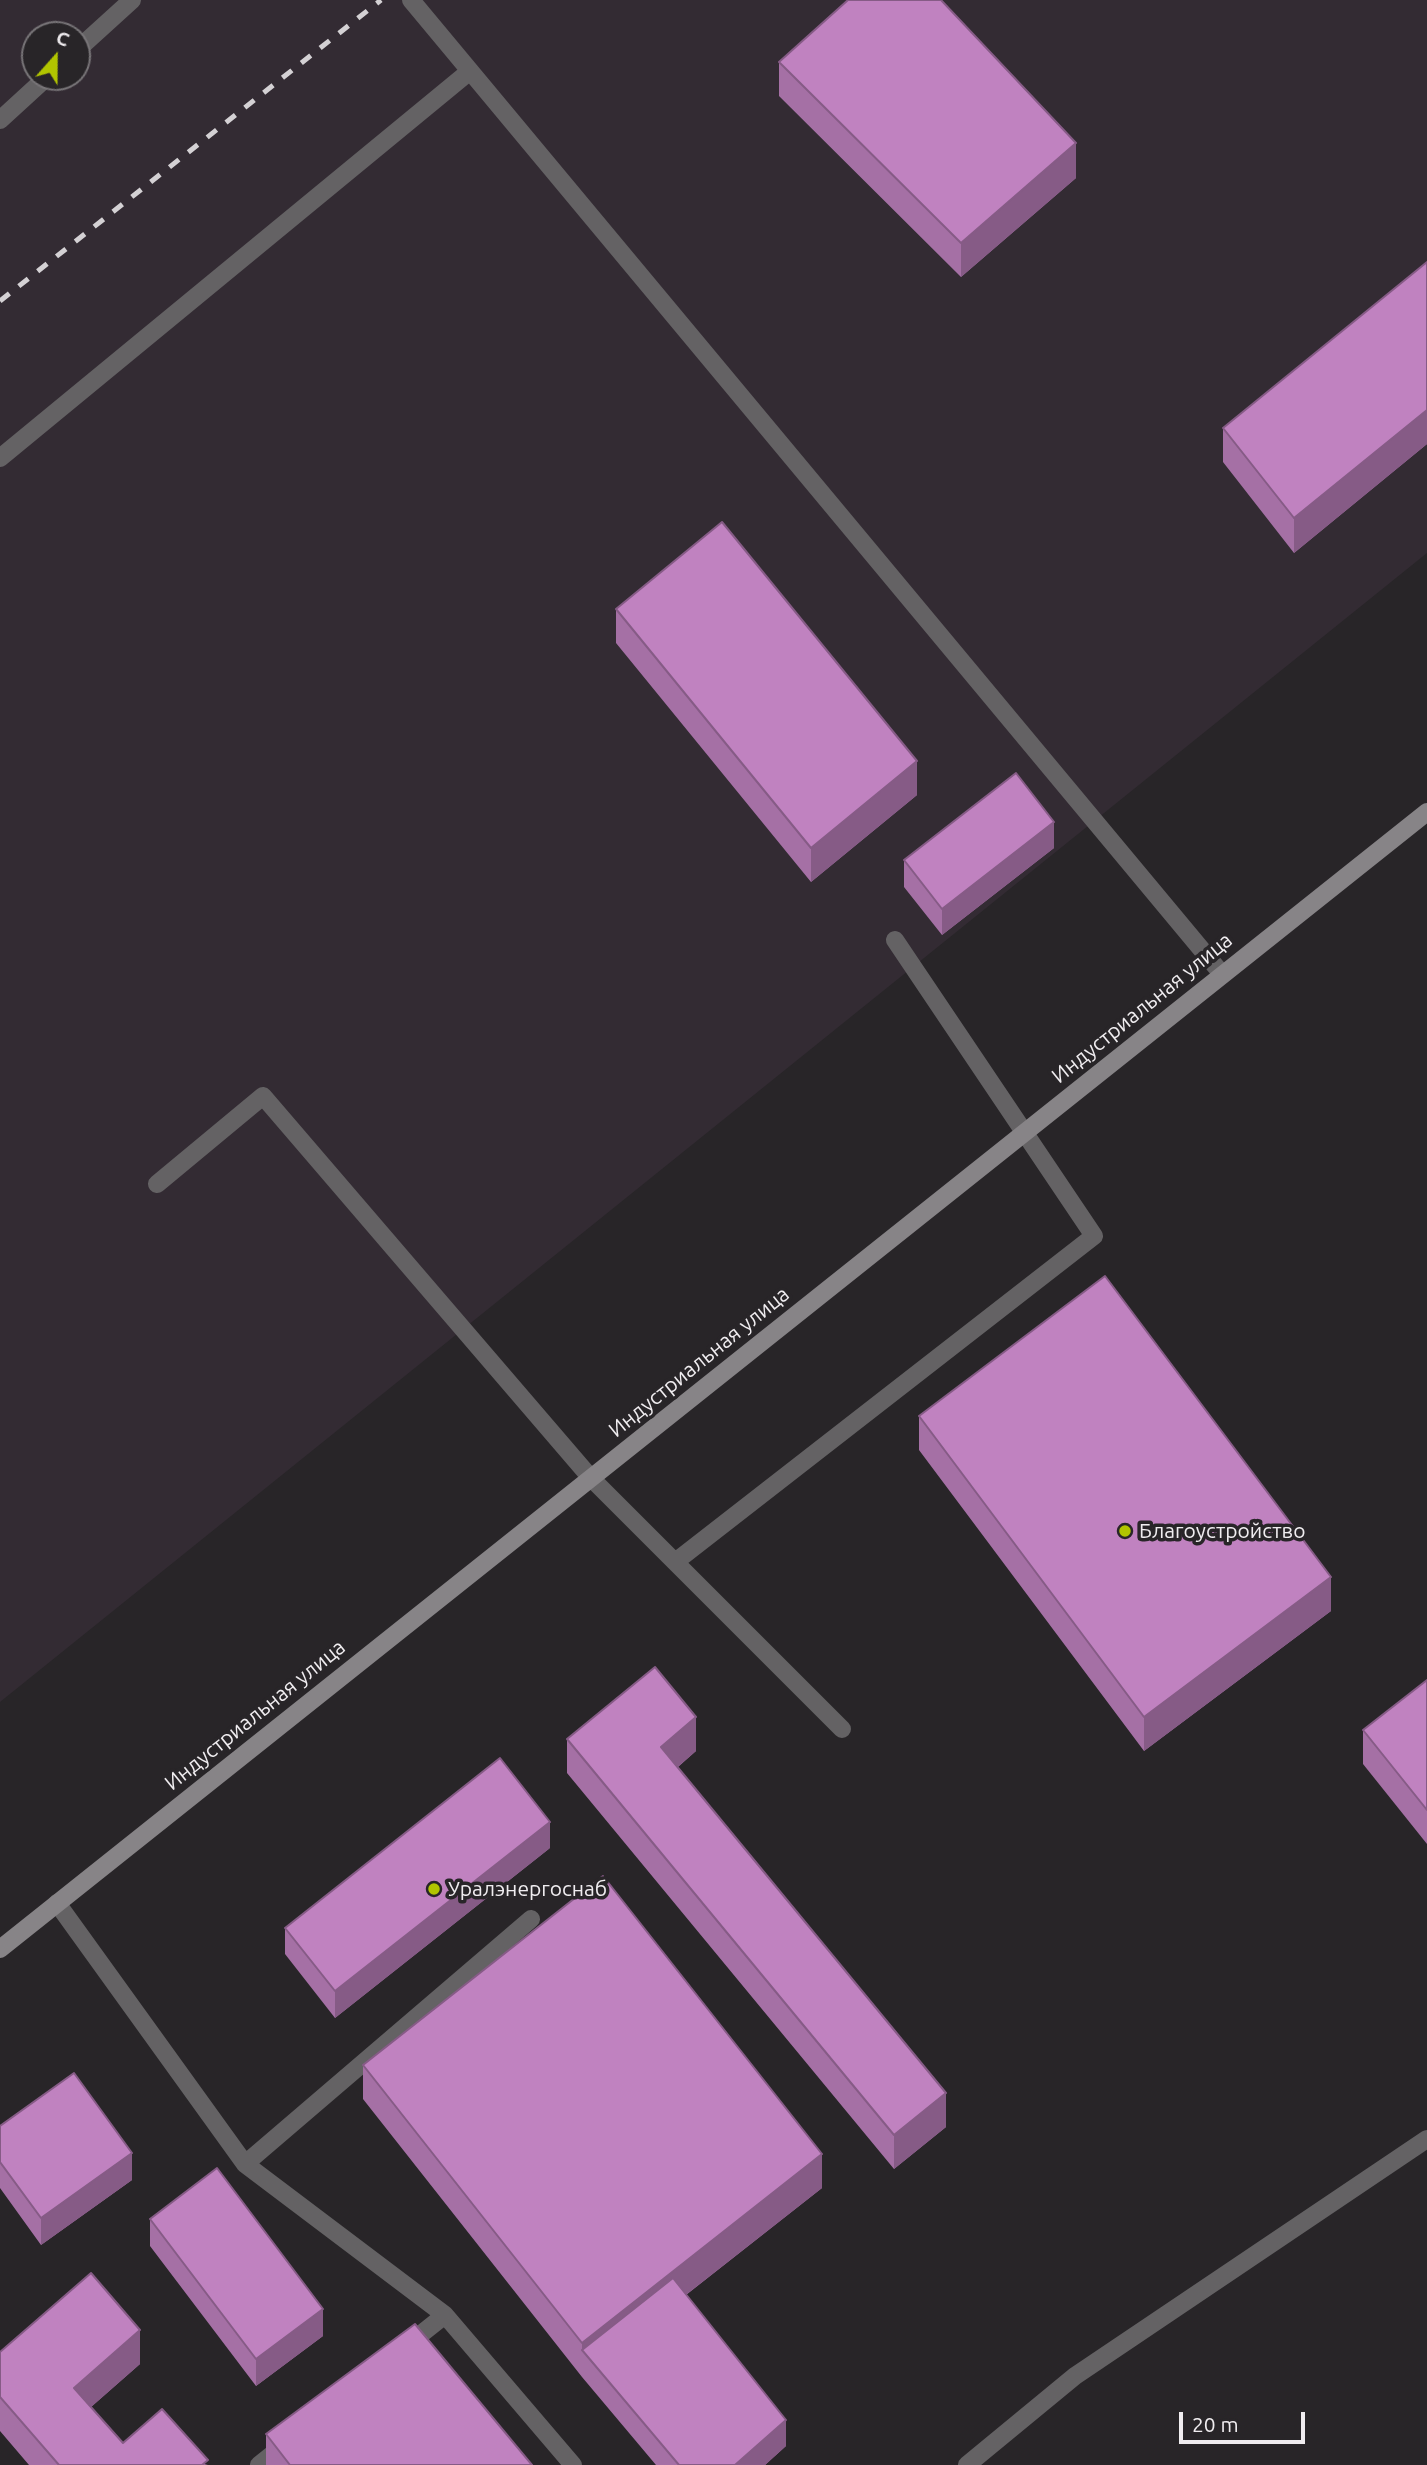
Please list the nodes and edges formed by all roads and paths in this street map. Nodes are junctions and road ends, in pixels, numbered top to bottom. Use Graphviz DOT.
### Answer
graph roads {
  1 [pos="132,0"];
  2 [pos="411,0"];
  3 [pos="91,37"];
  4 [pos="470,71"];
  5 [pos="32,91"];
  6 [pos="0,120"];
  7 [pos="0,458"];
  8 [pos="1427,812"];
  9 [pos="895,940"];
  10 [pos="1222,974"];
  11 [pos="1024,1132"];
  12 [pos="157,1184"];
  13 [pos="590,1477"];
  14 [pos="675,1562"];
  15 [pos="842,1729"];
  16 [pos="57,1903"];
  17 [pos="531,1919"];
  18 [pos="0,1949"];
  19 [pos="1427,2139"];
  20 [pos="245,2164"];
  21 [pos="444,2315"];
  22 [pos="393,2357"];
  23 [pos="300,2432"];
  24 [pos="259,2465"];
  25 [pos="573,2465"];
  26 [pos="967,2465"];
  1 -- 3 [label="lane"];
  2 -- 4 [label="lane"];
  4 -- 7 [label="lane"];
  4 -- 10 [label="lane"];
  5 -- 6 [label="lane"];
  8 -- 10 [label="main road, Индустриальная улица"];
  9 -- 11 [label="lane"];
  10 -- 11 [label="main road, Индустриальная улица"];
  11 -- 13 [label="main road, Индустриальная улица"];
  11 -- 14 [label="lane"];
  12 -- 13 [label="lane"];
  13 -- 14 [label="lane"];
  13 -- 16 [label="main road, Индустриальная улица"];
  14 -- 15 [label="lane"];
  16 -- 18 [label="main road, Индустриальная улица"];
  16 -- 20 [label="lane"];
  17 -- 20 [label="lane"];
  19 -- 26 [label="lane"];
  20 -- 21 [label="lane"];
  21 -- 22 [label="lane"];
  21 -- 25 [label="lane"];
  23 -- 24 [label="lane"];
}
